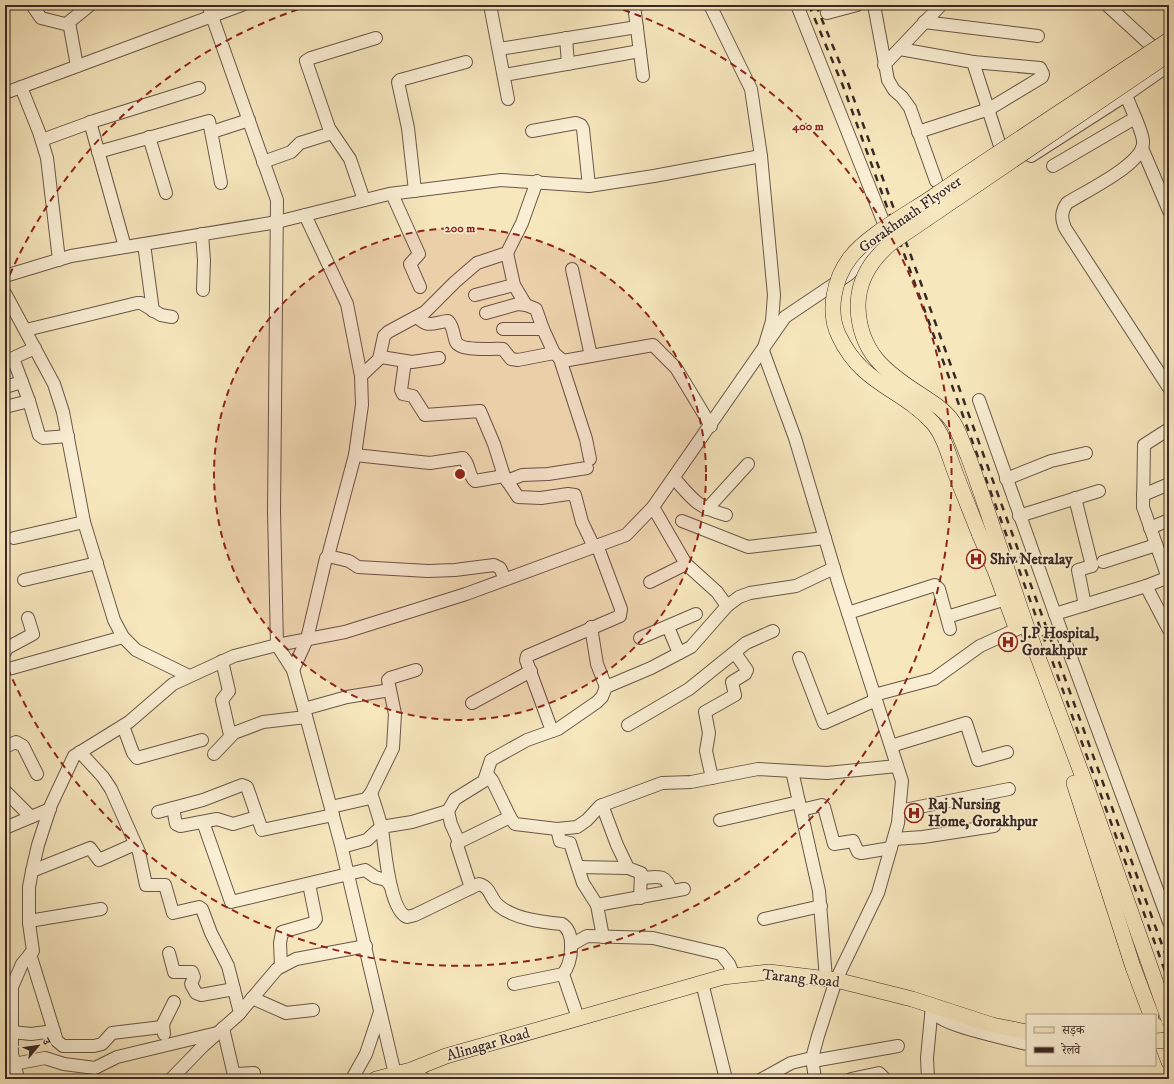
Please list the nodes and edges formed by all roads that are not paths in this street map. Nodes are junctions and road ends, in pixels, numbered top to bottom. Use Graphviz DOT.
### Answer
graph roads {
  1 [pos="32,5"];
  2 [pos="90,5"];
  3 [pos="242,5"];
  4 [pos="490,5"];
  5 [pos="634,5"];
  6 [pos="710,5"];
  7 [pos="798,5"];
  8 [pos="857,5"];
  9 [pos="874,5"];
  10 [pos="941,5"];
  11 [pos="1107,5"];
  12 [pos="210,10"];
  13 [pos="827,13"];
  14 [pos="924,22"];
  15 [pos="69,25"];
  16 [pos="637,27"];
  17 [pos="1038,36"];
  18 [pos="376,38"];
  19 [pos="566,38"];
  20 [pos="1169,42"];
  21 [pos="900,48"];
  22 [pos="499,49"];
  23 [pos="640,51"];
  24 [pos="1169,54"];
  25 [pos="466,62"];
  26 [pos="973,62"];
  27 [pos="568,64"];
  28 [pos="884,65"];
  29 [pos="1169,65"];
  30 [pos="77,66"];
  31 [pos="504,75"];
  32 [pos="643,76"];
  33 [pos="21,87"];
  34 [pos="200,88"];
  35 [pos="5,93"];
  36 [pos="1126,95"];
  37 [pos="508,99"];
  38 [pos="989,109"];
  39 [pos="1134,118"];
  40 [pos="249,120"];
  41 [pos="90,122"];
  42 [pos="532,131"];
  43 [pos="212,132"];
  44 [pos="918,132"];
  45 [pos="332,133"];
  46 [pos="149,137"];
  47 [pos="42,140"];
  48 [pos="1142,148"];
  49 [pos="98,152"];
  50 [pos="761,156"];
  51 [pos="263,162"];
  52 [pos="1053,166"];
  53 [pos="537,181"];
  54 [pos="936,181"];
  55 [pos="221,183"];
  56 [pos="589,186"];
  57 [pos="415,191"];
  58 [pos="166,193"];
  59 [pos="392,194"];
  60 [pos="364,200"];
  61 [pos="1169,211"];
  62 [pos="304,215"];
  63 [pos="277,222"];
  64 [pos="202,234"];
  65 [pos="144,244"];
  66 [pos="124,247"];
  67 [pos="507,253"];
  68 [pos="59,260"];
  69 [pos="572,269"];
  70 [pos="5,276"];
  71 [pos="514,285"];
  72 [pos="420,287"];
  73 [pos="203,290"];
  74 [pos="5,293"];
  75 [pos="475,295"];
  76 [pos="526,304"];
  77 [pos="153,311"];
  78 [pos="486,313"];
  79 [pos="417,316"];
  80 [pos="172,317"];
  81 [pos="504,329"];
  82 [pos="26,330"];
  83 [pos="543,330"];
  84 [pos="35,348"];
  85 [pos="763,351"];
  86 [pos="557,356"];
  87 [pos="591,356"];
  88 [pos="381,357"];
  89 [pos="439,358"];
  90 [pos="405,361"];
  91 [pos="361,376"];
  92 [pos="22,382"];
  93 [pos="5,387"];
  94 [pos="1169,388"];
  95 [pos="979,400"];
  96 [pos="29,401"];
  97 [pos="5,407"];
  98 [pos="711,426"];
  99 [pos="1169,429"];
  100 [pos="68,436"];
  101 [pos="1086,452"];
  102 [pos="355,455"];
  103 [pos="748,464"];
  104 [pos="505,478"];
  105 [pos="674,478"];
  106 [pos="1006,479"];
  107 [pos="1169,484"];
  108 [pos="1099,491"];
  109 [pos="1143,495"];
  110 [pos="1075,498"];
  111 [pos="653,507"];
  112 [pos="707,509"];
  113 [pos="726,515"];
  114 [pos="1019,516"];
  115 [pos="1169,520"];
  116 [pos="682,521"];
  117 [pos="84,522"];
  118 [pos="1150,528"];
  119 [pos="986,530"];
  120 [pos="14,538"];
  121 [pos="825,538"];
  122 [pos="1156,545"];
  123 [pos="596,546"];
  124 [pos="328,556"];
  125 [pos="1103,562"];
  126 [pos="97,563"];
  127 [pos="686,564"];
  128 [pos="834,568"];
  129 [pos="1168,578"];
  130 [pos="505,579"];
  131 [pos="24,580"];
  132 [pos="650,582"];
  133 [pos="1146,586"];
  134 [pos="1006,599"];
  135 [pos="1085,605"];
  136 [pos="727,606"];
  137 [pos="848,613"];
  138 [pos="696,614"];
  139 [pos="1055,614"];
  140 [pos="946,617"];
  141 [pos="28,618"];
  142 [pos="668,627"];
  143 [pos="1021,627"];
  144 [pos="591,628"];
  145 [pos="950,629"];
  146 [pos="1169,630"];
  147 [pos="773,631"];
  148 [pos="123,637"];
  149 [pos="640,638"];
  150 [pos="307,639"];
  151 [pos="277,645"];
  152 [pos="679,653"];
  153 [pos="735,653"];
  154 [pos="5,654"];
  155 [pos="799,658"];
  156 [pos="222,661"];
  157 [pos="7,670"];
  158 [pos="293,670"];
  159 [pos="416,670"];
  160 [pos="531,671"];
  161 [pos="190,676"];
  162 [pos="606,687"];
  163 [pos="390,690"];
  164 [pos="875,698"];
  165 [pos="472,703"];
  166 [pos="305,713"];
  167 [pos="628,725"];
  168 [pos="123,726"];
  169 [pos="552,731"];
  170 [pos="230,735"];
  171 [pos="202,740"];
  172 [pos="891,746"];
  173 [pos="5,748"];
  174 [pos="80,752"];
  175 [pos="1007,752"];
  176 [pos="214,754"];
  177 [pos="897,766"];
  178 [pos="792,771"];
  179 [pos="37,774"];
  180 [pos="487,774"];
  181 [pos="712,778"];
  182 [pos="1009,789"];
  183 [pos="5,791"];
  184 [pos="371,793"];
  185 [pos="602,805"];
  186 [pos="800,806"];
  187 [pos="173,808"];
  188 [pos="50,809"];
  189 [pos="448,810"];
  190 [pos="332,811"];
  191 [pos="899,811"];
  192 [pos="158,812"];
  193 [pos="31,817"];
  194 [pos="257,817"];
  195 [pos="510,817"];
  196 [pos="720,820"];
  197 [pos="203,822"];
  198 [pos="994,826"];
  199 [pos="381,827"];
  200 [pos="5,828"];
  201 [pos="557,829"];
  202 [pos="459,842"];
  203 [pos="135,844"];
  204 [pos="892,844"];
  205 [pos="342,847"];
  206 [pos="578,867"];
  207 [pos="628,868"];
  208 [pos="32,871"];
  209 [pos="348,874"];
  210 [pos="642,878"];
  211 [pos="309,884"];
  212 [pos="390,885"];
  213 [pos="471,888"];
  214 [pos="684,888"];
  215 [pos="671,891"];
  216 [pos="640,898"];
  217 [pos="596,905"];
  218 [pos="821,906"];
  219 [pos="101,909"];
  220 [pos="1168,916"];
  221 [pos="764,919"];
  222 [pos="29,921"];
  223 [pos="603,937"];
  224 [pos="571,945"];
  225 [pos="366,946"];
  226 [pos="169,953"];
  227 [pos="30,954"];
  228 [pos="281,966"];
  229 [pos="563,974"];
  230 [pos="734,976"];
  231 [pos="11,977"];
  232 [pos="831,980"];
  233 [pos="702,983"];
  234 [pos="514,984"];
  235 [pos="234,989"];
  236 [pos="252,998"];
  237 [pos="174,1002"];
  238 [pos="937,1007"];
  239 [pos="313,1010"];
  240 [pos="380,1011"];
  241 [pos="240,1013"];
  242 [pos="1151,1014"];
  243 [pos="578,1018"];
  244 [pos="1169,1020"];
  245 [pos="162,1027"];
  246 [pos="220,1030"];
  247 [pos="54,1031"];
  248 [pos="12,1032"];
  249 [pos="1026,1032"];
  250 [pos="1160,1034"];
  251 [pos="1026,1044"];
  252 [pos="166,1045"];
  253 [pos="898,1046"];
  254 [pos="812,1060"];
  255 [pos="1169,1062"];
  256 [pos="14,1064"];
  257 [pos="411,1070"];
  258 [pos="254,1073"];
  259 [pos="237,1077"];
  260 [pos="387,1077"];
  261 [pos="18,1079"];
  262 [pos="171,1079"];
  263 [pos="352,1079"];
  264 [pos="424,1079"];
  265 [pos="726,1079"];
  266 [pos="762,1079"];
  267 [pos="815,1079"];
  268 [pos="851,1079"];
  269 [pos="885,1079"];
  270 [pos="928,1079"];
  1 -- 15 [label="street"];
  2 -- 15 [label="street"];
  3 -- 12 [label="street"];
  4 -- 22 [label="street"];
  5 -- 16 [label="street"];
  6 -- 50 [label="street"];
  7 -- 85 [label="street"];
  8 -- 13 [label="street"];
  9 -- 28 [label="street"];
  10 -- 14 [label="street"];
  11 -- 20 [label="street"];
  12 -- 30 [label="street"];
  12 -- 40 [label="street"];
  14 -- 17 [label="street"];
  14 -- 21 [label="street"];
  15 -- 30 [label="street"];
  16 -- 19 [label="street"];
  16 -- 23 [label="street"];
  18 -- 45 [label="street"];
  19 -- 22 [label="street"];
  19 -- 27 [label="street"];
  20 -- 119 [label="main road, Gorakhnath Flyover, bridge"];
  21 -- 26 [label="street"];
  21 -- 28 [label="street"];
  22 -- 31 [label="street"];
  23 -- 27 [label="street"];
  23 -- 32 [label="street"];
  24 -- 119 [label="main road, Gorakhnath Flyover, bridge"];
  25 -- 57 [label="street"];
  26 -- 38 [label="street"];
  26 -- 38 [label="street"];
  27 -- 31 [label="street"];
  28 -- 44 [label="street"];
  29 -- 36 [label="street"];
  30 -- 33 [label="street"];
  31 -- 37 [label="street"];
  33 -- 35 [label="street"];
  33 -- 47 [label="street"];
  34 -- 41 [label="street"];
  36 -- 38 [label="street"];
  36 -- 39 [label="street"];
  38 -- 44 [label="street"];
  39 -- 48 [label="street"];
  39 -- 52 [label="street"];
  40 -- 43 [label="street"];
  40 -- 51 [label="street"];
  41 -- 47 [label="street"];
  41 -- 49 [label="street"];
  42 -- 56 [label="street"];
  43 -- 46 [label="street"];
  43 -- 55 [label="street"];
  44 -- 54 [label="street"];
  45 -- 51 [label="street"];
  45 -- 60 [label="street"];
  46 -- 49 [label="street"];
  46 -- 58 [label="street"];
  47 -- 68 [label="street"];
  48 -- 61 [label="street"];
  48 -- 94 [label="street"];
  49 -- 66 [label="street"];
  50 -- 56 [label="street"];
  50 -- 85 [label="street"];
  51 -- 63 [label="street"];
  53 -- 56 [label="street"];
  53 -- 57 [label="street"];
  53 -- 67 [label="street"];
  57 -- 59 [label="street"];
  59 -- 60 [label="street"];
  59 -- 72 [label="street"];
  60 -- 62 [label="street"];
  62 -- 63 [label="street"];
  62 -- 91 [label="street"];
  63 -- 64 [label="street"];
  63 -- 151 [label="street"];
  64 -- 65 [label="street"];
  64 -- 73 [label="street"];
  65 -- 66 [label="street"];
  65 -- 77 [label="street"];
  66 -- 68 [label="street"];
  67 -- 71 [label="street"];
  67 -- 79 [label="street"];
  68 -- 70 [label="street"];
  69 -- 87 [label="street"];
  71 -- 75 [label="street"];
  71 -- 76 [label="street"];
  74 -- 82 [label="street"];
  76 -- 78 [label="street"];
  76 -- 83 [label="street"];
  77 -- 80 [label="street"];
  77 -- 82 [label="street"];
  79 -- 86 [label="street"];
  79 -- 88 [label="street"];
  81 -- 83 [label="street"];
  82 -- 84 [label="street"];
  83 -- 86 [label="street"];
  84 -- 92 [label="street"];
  84 -- 100 [label="street"];
  85 -- 98 [label="street"];
  85 -- 121 [label="street"];
  86 -- 87 [label="street"];
  86 -- 104 [label="street"];
  87 -- 98 [label="street"];
  88 -- 90 [label="street"];
  88 -- 91 [label="street"];
  89 -- 90 [label="street"];
  90 -- 104 [label="street"];
  91 -- 102 [label="street"];
  92 -- 93 [label="street"];
  92 -- 96 [label="street"];
  95 -- 106 [label="street"];
  96 -- 97 [label="street"];
  96 -- 100 [label="street"];
  98 -- 105 [label="street"];
  99 -- 109 [label="street"];
  100 -- 117 [label="street"];
  101 -- 106 [label="street"];
  102 -- 104 [label="street"];
  102 -- 124 [label="street"];
  103 -- 112 [label="street"];
  104 -- 123 [label="street"];
  105 -- 111 [label="street"];
  105 -- 112 [label="street"];
  106 -- 114 [label="street"];
  107 -- 109 [label="street"];
  108 -- 110 [label="street"];
  109 -- 118 [label="street"];
  110 -- 114 [label="street"];
  110 -- 135 [label="street"];
  111 -- 123 [label="street"];
  111 -- 127 [label="street"];
  112 -- 113 [label="street"];
  114 -- 139 [label="street"];
  115 -- 118 [label="street"];
  116 -- 121 [label="street"];
  117 -- 120 [label="street"];
  117 -- 126 [label="street"];
  118 -- 122 [label="street"];
  119 -- 134 [label="main road"];
  119 -- 143 [label="main road, Gorakhnath Flyover"];
  121 -- 128 [label="street"];
  122 -- 125 [label="street"];
  122 -- 129 [label="street"];
  123 -- 130 [label="street"];
  123 -- 144 [label="street"];
  124 -- 130 [label="street"];
  124 -- 150 [label="street"];
  126 -- 131 [label="street"];
  126 -- 148 [label="street"];
  127 -- 132 [label="street"];
  127 -- 136 [label="street"];
  128 -- 136 [label="street"];
  128 -- 137 [label="street"];
  129 -- 133 [label="street"];
  130 -- 150 [label="street"];
  133 -- 135 [label="street"];
  133 -- 146 [label="street"];
  134 -- 140 [label="street"];
  134 -- 143 [label="main road"];
  135 -- 139 [label="street"];
  136 -- 152 [label="street"];
  137 -- 140 [label="street"];
  137 -- 164 [label="street"];
  138 -- 142 [label="street"];
  139 -- 220 [label="street"];
  140 -- 145 [label="street"];
  141 -- 154 [label="street"];
  142 -- 149 [label="street"];
  142 -- 152 [label="street"];
  143 -- 164 [label="street"];
  143 -- 242 [label="main road"];
  143 -- 244 [label="main road"];
  144 -- 160 [label="street"];
  144 -- 162 [label="street"];
  147 -- 153 [label="street"];
  148 -- 157 [label="street"];
  148 -- 161 [label="street"];
  150 -- 151 [label="street"];
  150 -- 158 [label="street"];
  151 -- 156 [label="street"];
  151 -- 158 [label="street"];
  152 -- 162 [label="street"];
  153 -- 167 [label="street"];
  153 -- 181 [label="street"];
  154 -- 157 [label="street"];
  155 -- 164 [label="street"];
  156 -- 161 [label="street"];
  156 -- 170 [label="street"];
  158 -- 166 [label="street"];
  159 -- 163 [label="street"];
  160 -- 165 [label="street"];
  160 -- 169 [label="street"];
  161 -- 168 [label="street"];
  162 -- 169 [label="street"];
  163 -- 166 [label="street"];
  163 -- 184 [label="street"];
  164 -- 172 [label="street"];
  166 -- 170 [label="street"];
  166 -- 190 [label="street"];
  168 -- 171 [label="street"];
  168 -- 174 [label="street"];
  169 -- 180 [label="street"];
  170 -- 176 [label="street"];
  172 -- 175 [label="street"];
  172 -- 177 [label="street"];
  173 -- 179 [label="street"];
  174 -- 188 [label="street"];
  174 -- 203 [label="street"];
  177 -- 178 [label="street"];
  177 -- 191 [label="street"];
  178 -- 181 [label="street"];
  178 -- 186 [label="street"];
  180 -- 189 [label="street"];
  180 -- 195 [label="street"];
  181 -- 185 [label="street"];
  182 -- 191 [label="street"];
  183 -- 193 [label="street"];
  184 -- 190 [label="street"];
  184 -- 199 [label="street"];
  185 -- 201 [label="street"];
  185 -- 207 [label="street"];
  186 -- 196 [label="street"];
  186 -- 204 [label="street"];
  186 -- 218 [label="street"];
  187 -- 192 [label="street"];
  187 -- 194 [label="street"];
  187 -- 197 [label="street"];
  188 -- 193 [label="street"];
  188 -- 208 [label="street"];
  189 -- 199 [label="street"];
  189 -- 202 [label="street"];
  190 -- 194 [label="street"];
  190 -- 205 [label="street"];
  191 -- 204 [label="street"];
  193 -- 200 [label="street"];
  194 -- 197 [label="street"];
  195 -- 201 [label="street"];
  195 -- 202 [label="street"];
  197 -- 211 [label="street"];
  198 -- 204 [label="street"];
  199 -- 205 [label="street"];
  199 -- 212 [label="street"];
  201 -- 206 [label="street"];
  202 -- 213 [label="street"];
  203 -- 208 [label="street"];
  203 -- 235 [label="street"];
  204 -- 232 [label="street"];
  205 -- 209 [label="street"];
  206 -- 207 [label="street"];
  206 -- 217 [label="street"];
  207 -- 210 [label="street"];
  208 -- 222 [label="street"];
  209 -- 211 [label="street"];
  209 -- 212 [label="street"];
  209 -- 225 [label="street"];
  210 -- 215 [label="street"];
  210 -- 216 [label="street"];
  211 -- 228 [label="street"];
  212 -- 213 [label="street"];
  213 -- 224 [label="street"];
  214 -- 215 [label="street"];
  215 -- 216 [label="street"];
  216 -- 217 [label="street"];
  217 -- 223 [label="street"];
  218 -- 221 [label="street"];
  218 -- 232 [label="street"];
  219 -- 222 [label="street"];
  222 -- 227 [label="street"];
  223 -- 224 [label="street"];
  223 -- 230 [label="street"];
  224 -- 229 [label="street"];
  225 -- 228 [label="street"];
  225 -- 240 [label="street"];
  226 -- 235 [label="street"];
  227 -- 231 [label="street"];
  227 -- 247 [label="street"];
  228 -- 236 [label="street"];
  229 -- 234 [label="street"];
  229 -- 243 [label="street"];
  230 -- 232 [label="main road, Tarang Road"];
  230 -- 233 [label="main road, Tarang Road"];
  231 -- 248 [label="street"];
  232 -- 238 [label="main road, Tarang Road"];
  232 -- 254 [label="street"];
  233 -- 243 [label="main road, Tarang Road"];
  233 -- 265 [label="street"];
  235 -- 241 [label="street"];
  236 -- 239 [label="street"];
  236 -- 241 [label="street"];
  237 -- 245 [label="street"];
  238 -- 249 [label="main road, Tarang Road"];
  238 -- 251 [label="street"];
  238 -- 270 [label="street"];
  240 -- 260 [label="street"];
  240 -- 263 [label="street"];
  241 -- 246 [label="street"];
  243 -- 257 [label="main road, Alinagar Road"];
  245 -- 247 [label="street"];
  245 -- 252 [label="street"];
  246 -- 252 [label="street"];
  246 -- 259 [label="street"];
  246 -- 262 [label="street"];
  247 -- 248 [label="street"];
  248 -- 256 [label="street"];
  250 -- 255 [label="main road"];
  252 -- 256 [label="street"];
  253 -- 254 [label="street"];
  254 -- 266 [label="street"];
  254 -- 267 [label="street"];
  256 -- 261 [label="street"];
  257 -- 260 [label="main road, Alinagar Road"];
  257 -- 264 [label="street"];
  258 -- 259 [label="street"];
  268 -- 269 [label="street"];
}
